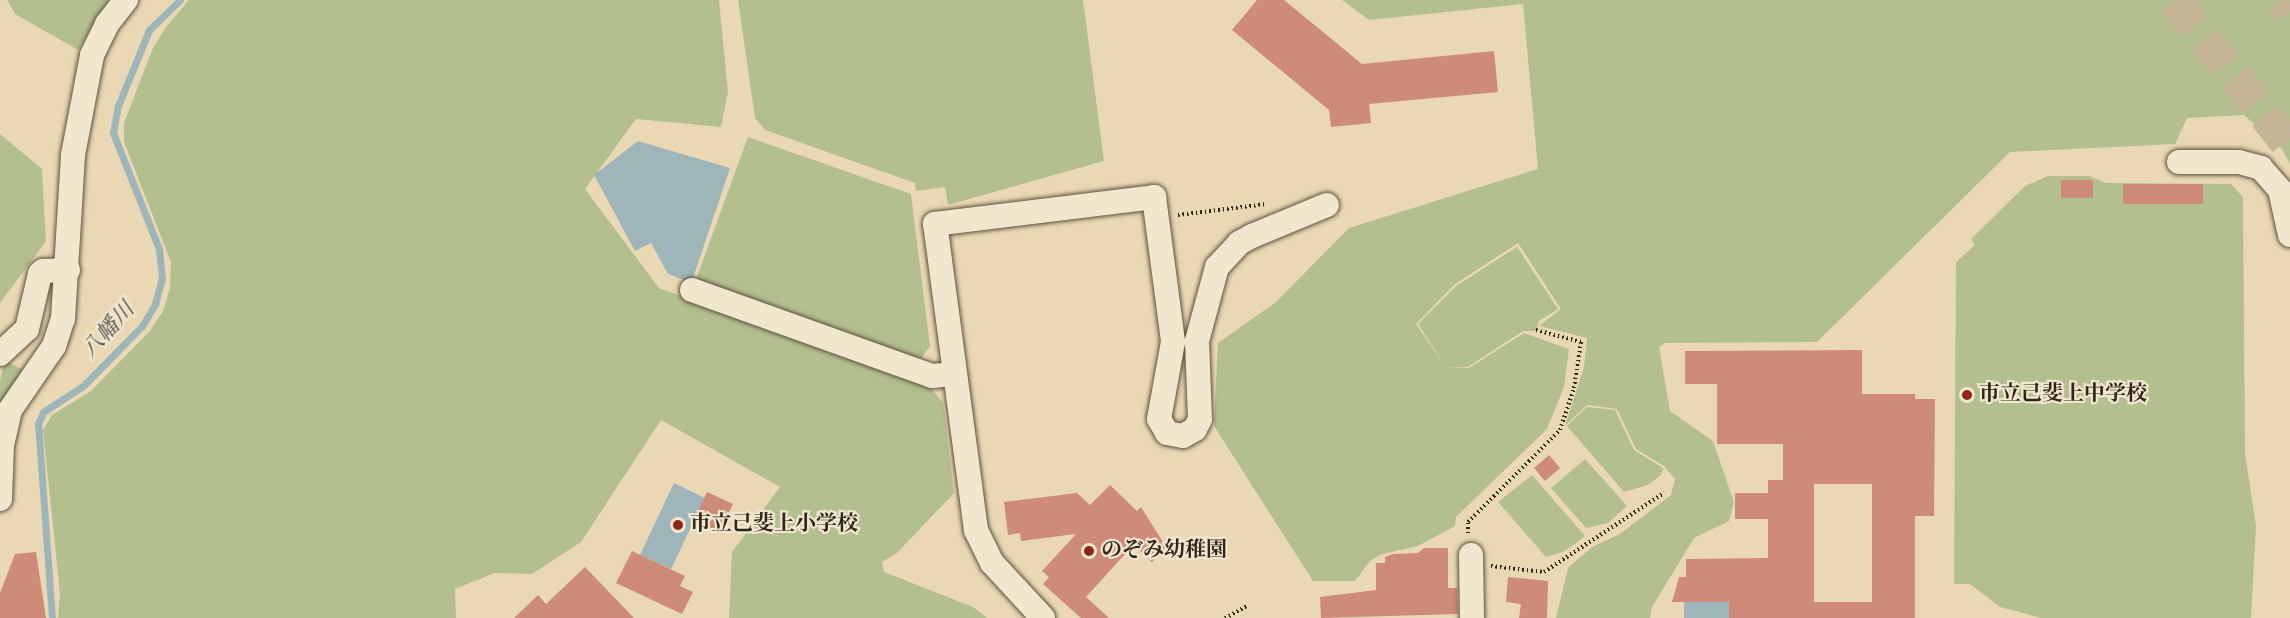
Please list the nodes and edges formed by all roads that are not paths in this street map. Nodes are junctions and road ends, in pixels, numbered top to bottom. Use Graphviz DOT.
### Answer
graph roads {
  1 [pos="126,0"];
  2 [pos="2179,162"];
  3 [pos="1327,205"];
  4 [pos="2290,235"];
  5 [pos="68,270"];
  6 [pos="692,290"];
  7 [pos="0,354"];
  8 [pos="953,374"];
  9 [pos="0,499"];
  10 [pos="1471,560"];
  11 [pos="1043,618"];
  12 [pos="1472,618"];
  1 -- 5 [label="street"];
  2 -- 4 [label="street"];
  3 -- 8 [label="street"];
  5 -- 7 [label="street"];
  5 -- 9 [label="street"];
  6 -- 8 [label="street"];
  8 -- 11 [label="street"];
  10 -- 12 [label="street"];
}
